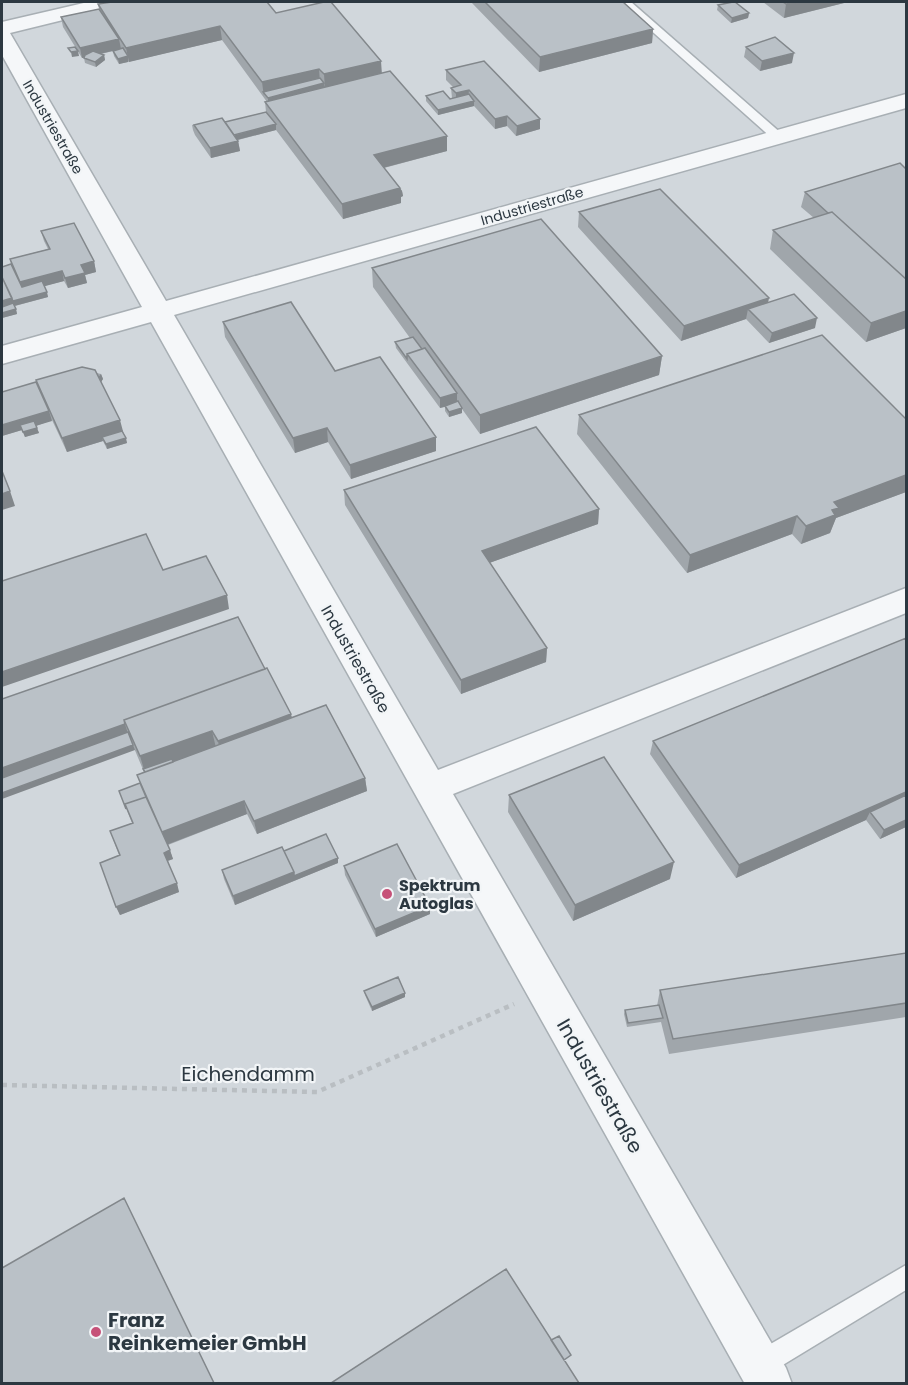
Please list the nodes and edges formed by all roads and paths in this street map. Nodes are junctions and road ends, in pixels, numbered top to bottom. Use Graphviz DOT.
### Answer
graph roads {
  1 [pos="113,2"];
  2 [pos="625,2"];
  3 [pos="2,28"];
  4 [pos="2,37"];
  5 [pos="906,101"];
  6 [pos="778,137"];
  7 [pos="158,311"];
  8 [pos="2,355"];
  9 [pos="906,600"];
  10 [pos="430,788"];
  11 [pos="545,990"];
  12 [pos="2,1085"];
  13 [pos="906,1277"];
  14 [pos="765,1374"];
  1 -- 3 [label="street"];
  2 -- 6 [label="lane"];
  4 -- 7 [label="street, Industriestraße"];
  5 -- 6 [label="street, Industriestraße"];
  6 -- 7 [label="street, Industriestraße"];
  7 -- 8 [label="street, Industriestraße"];
  7 -- 10 [label="street, Industriestraße"];
  9 -- 10 [label="street"];
  10 -- 11 [label="street, Industriestraße"];
  11 -- 12 [label="path, Eichendamm"];
  11 -- 14 [label="street, Industriestraße"];
  13 -- 14 [label="lane"];
}
